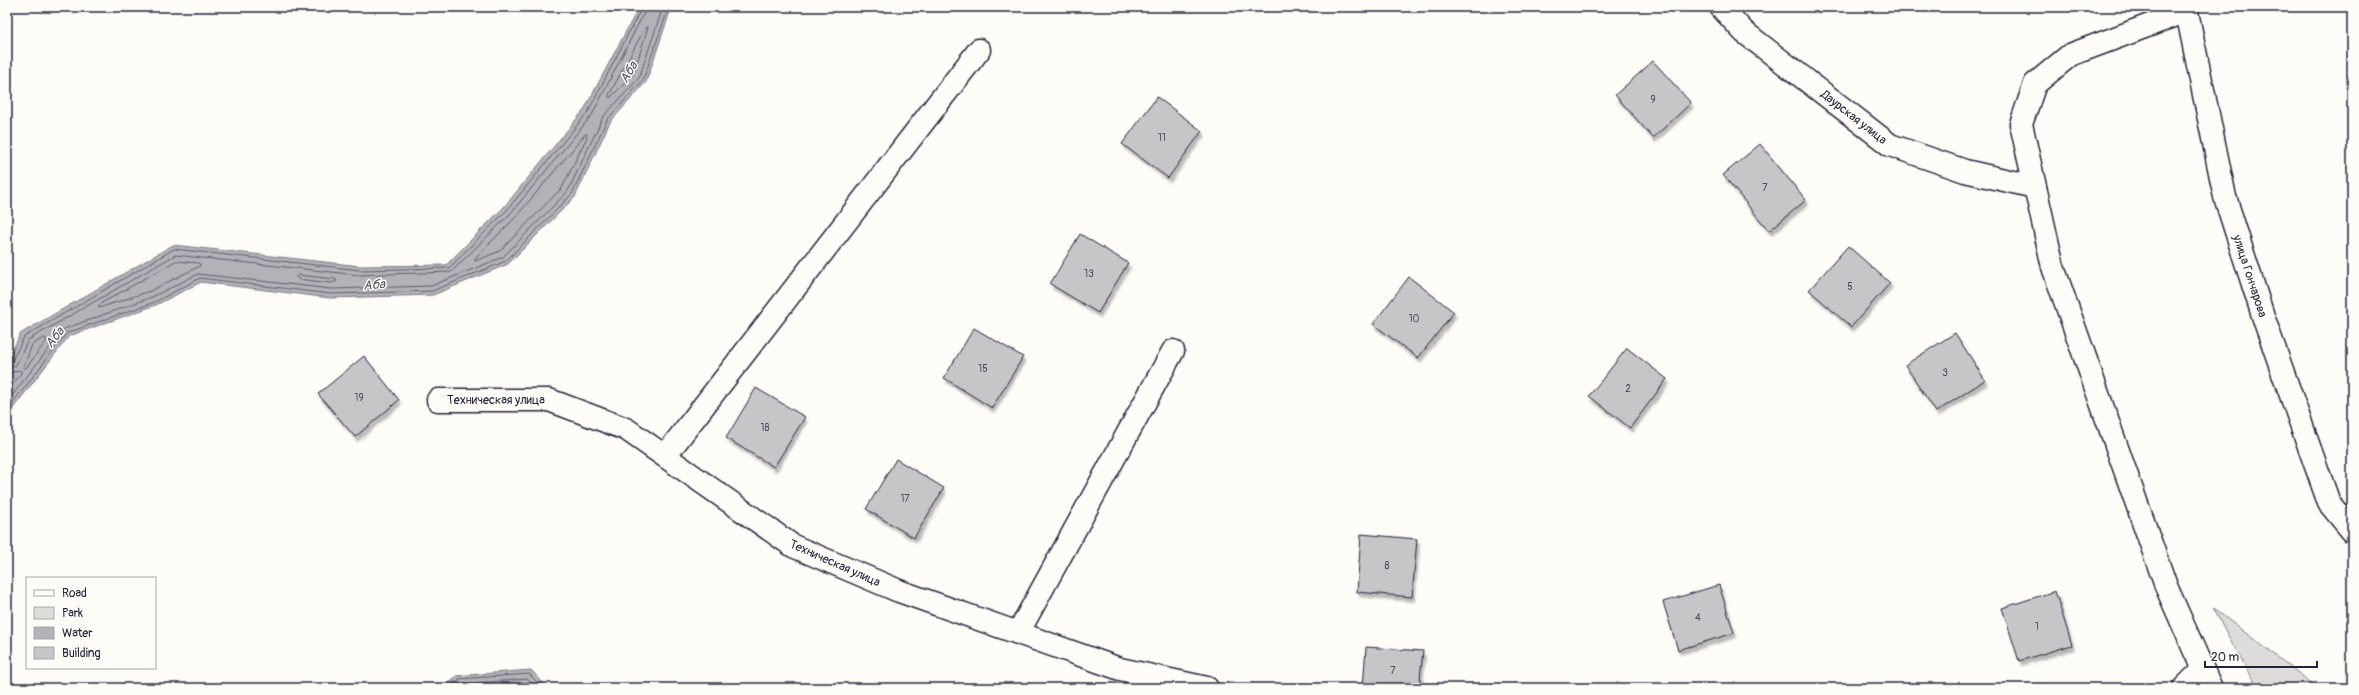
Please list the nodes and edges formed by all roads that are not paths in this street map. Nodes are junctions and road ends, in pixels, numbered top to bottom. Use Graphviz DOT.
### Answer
graph roads {
  1 [pos="1722,7"];
  2 [pos="2187,9"];
  3 [pos="979,50"];
  4 [pos="2035,187"];
  5 [pos="1173,351"];
  6 [pos="438,400"];
  7 [pos="664,456"];
  8 [pos="2352,531"];
  9 [pos="1018,633"];
  10 [pos="2206,679"];
  11 [pos="1207,688"];
  12 [pos="2184,688"];
  1 -- 4 [label="street, Даурская улица"];
  2 -- 4 [label="street"];
  2 -- 8 [label="street, улица Гончарова"];
  3 -- 7 [label="street"];
  4 -- 10 [label="street"];
  5 -- 9 [label="street"];
  6 -- 7 [label="street, Техническая улица"];
  7 -- 9 [label="street, Техническая улица"];
  9 -- 11 [label="street, Техническая улица"];
  10 -- 12 [label="street"];
}
